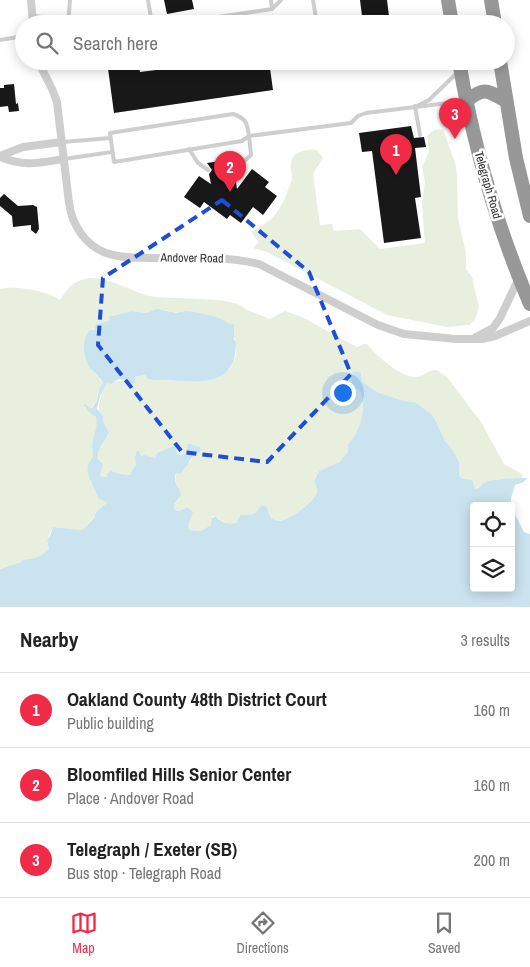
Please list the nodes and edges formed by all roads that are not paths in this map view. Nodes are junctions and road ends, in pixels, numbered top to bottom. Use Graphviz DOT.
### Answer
graph roads {
  1 [pos="31,0"];
  2 [pos="70,0"];
  3 [pos="148,0"];
  4 [pos="270,0"];
  5 [pos="281,0"];
  6 [pos="313,0"];
  7 [pos="448,0"];
  8 [pos="491,0"];
  9 [pos="272,8"];
  10 [pos="32,15"];
  11 [pos="68,15"];
  12 [pos="150,15"];
  13 [pos="228,15"];
  14 [pos="316,15"];
  15 [pos="450,15"];
  16 [pos="494,15"];
  17 [pos="15,38"];
  18 [pos="0,40"];
  19 [pos="42,70"];
  20 [pos="456,70"];
  21 [pos="461,70"];
  22 [pos="501,70"];
  23 [pos="506,100"];
  24 [pos="466,101"];
  25 [pos="415,106"];
  26 [pos="420,135"];
  27 [pos="249,136"];
  28 [pos="110,138"];
  29 [pos="62,142"];
  30 [pos="190,149"];
  31 [pos="112,152"];
  32 [pos="0,156"];
  33 [pos="64,159"];
  34 [pos="234,166"];
  35 [pos="208,170"];
  36 [pos="530,216"];
  37 [pos="519,278"];
  38 [pos="530,304"];
  39 [pos="530,321"];
  40 [pos="472,339"];
  1 -- 10 [label="street"];
  2 -- 11 [label="lane"];
  3 -- 12 [label="lane"];
  4 -- 9 [label="lane"];
  5 -- 9 [label="lane"];
  6 -- 14 [label="lane"];
  7 -- 15 [label="highway"];
  8 -- 16 [label="highway"];
  9 -- 13 [label="lane"];
  17 -- 18 [label="lane"];
  19 -- 29 [label="street, Andover Road"];
  20 -- 25 [label="lane"];
  21 -- 24 [label="highway, Telegraph Road"];
  22 -- 23 [label="highway"];
  23 -- 24 [label="highway"];
  23 -- 36 [label="highway"];
  24 -- 25 [label="lane"];
  24 -- 37 [label="highway, Telegraph Road"];
  25 -- 26 [label="lane"];
  25 -- 27 [label="lane"];
  27 -- 28 [label="lane"];
  27 -- 30 [label="lane"];
  27 -- 34 [label="lane"];
  28 -- 29 [label="lane"];
  28 -- 31 [label="lane"];
  29 -- 32 [label="street"];
  29 -- 33 [label="street, Andover Road"];
  30 -- 31 [label="lane"];
  30 -- 35 [label="lane"];
  31 -- 33 [label="lane"];
  32 -- 33 [label="street"];
  33 -- 40 [label="street, Andover Road"];
  37 -- 38 [label="highway, Telegraph Road"];
  37 -- 40 [label="street"];
  39 -- 40 [label="street, Andover Road"];
}
